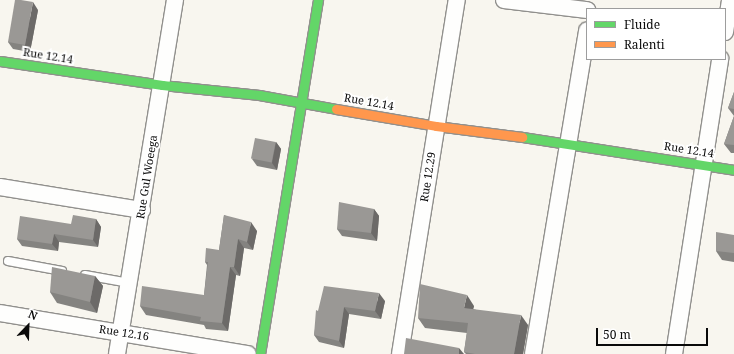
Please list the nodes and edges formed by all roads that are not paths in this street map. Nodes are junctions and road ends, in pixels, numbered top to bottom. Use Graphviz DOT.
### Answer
graph roads {
  1 [pos="175,0"];
  2 [pos="318,0"];
  3 [pos="457,0"];
  4 [pos="504,0"];
  5 [pos="730,0"];
  6 [pos="586,10"];
  7 [pos="726,26"];
  8 [pos="586,36"];
  9 [pos="720,60"];
  10 [pos="0,61"];
  11 [pos="162,85"];
  12 [pos="302,102"];
  13 [pos="436,126"];
  14 [pos="567,143"];
  15 [pos="703,164"];
  16 [pos="734,170"];
  17 [pos="0,187"];
  18 [pos="142,210"];
  19 [pos="8,261"];
  20 [pos="129,283"];
  21 [pos="0,313"];
  22 [pos="121,333"];
  23 [pos="117,354"];
  24 [pos="248,354"];
  25 [pos="260,354"];
  26 [pos="400,354"];
  27 [pos="533,354"];
  28 [pos="674,354"];
  1 -- 11 [label="street, Rue Gul Woeega"];
  2 -- 12 [label="street"];
  3 -- 13 [label="street, Rue 12.29"];
  4 -- 6 [label="street"];
  5 -- 7 [label="street"];
  8 -- 14 [label="street"];
  9 -- 15 [label="street"];
  10 -- 11 [label="street, Rue 12.14"];
  11 -- 12 [label="street, Rue 12.14"];
  11 -- 18 [label="street, Rue Gul Woeega"];
  12 -- 13 [label="street, Rue 12.14"];
  12 -- 25 [label="street"];
  13 -- 14 [label="street, Rue 12.14"];
  13 -- 26 [label="street, Rue 12.29"];
  14 -- 15 [label="street, Rue 12.14"];
  14 -- 27 [label="street"];
  15 -- 16 [label="street, Rue 12.14"];
  15 -- 28 [label="street"];
  17 -- 18 [label="street"];
  18 -- 20 [label="street, Rue Gul Woeega"];
  19 -- 20 [label="lane"];
  20 -- 22 [label="street, Rue Gul Woeega"];
  21 -- 22 [label="street, Rue 12.16"];
  22 -- 23 [label="street, Rue Gul Woeega"];
  22 -- 24 [label="street, Rue 12.16"];
}
